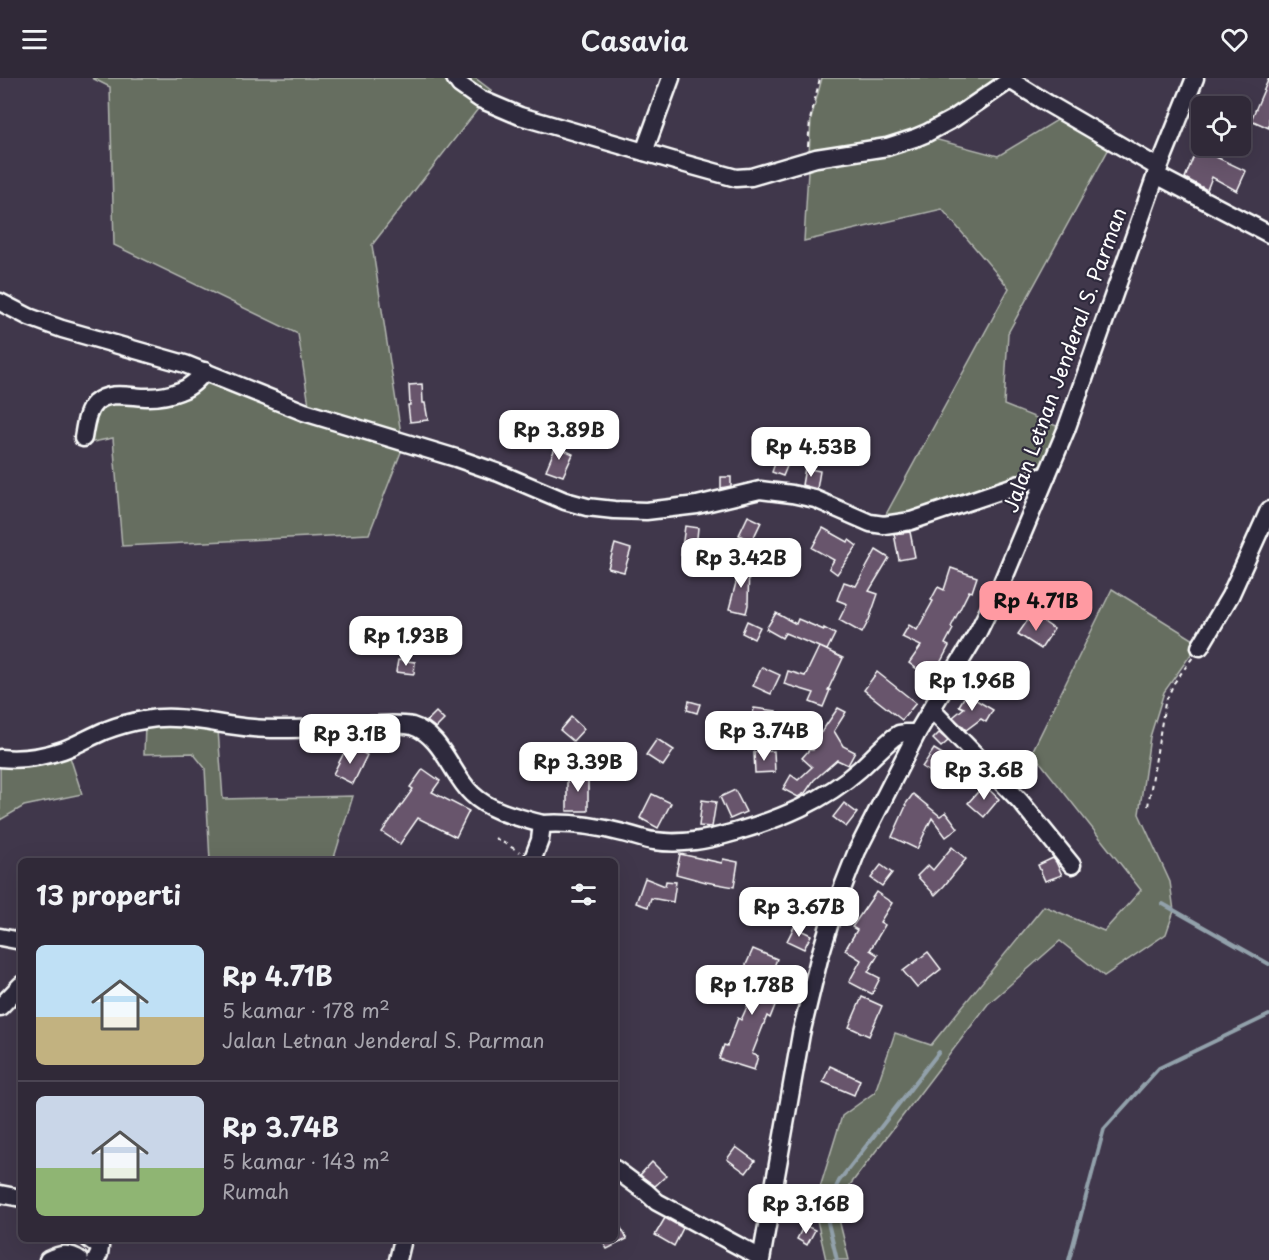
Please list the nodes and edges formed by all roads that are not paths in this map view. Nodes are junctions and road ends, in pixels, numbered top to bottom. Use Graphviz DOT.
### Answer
graph roads {
  1 [pos="455,78"];
  2 [pos="671,78"];
  3 [pos="1195,78"];
  4 [pos="1011,79"];
  5 [pos="644,152"];
  6 [pos="1157,171"];
  7 [pos="1269,234"];
  8 [pos="0,302"];
  9 [pos="206,371"];
  10 [pos="83,438"];
  11 [pos="1047,475"];
  12 [pos="1269,510"];
  13 [pos="1200,647"];
  14 [pos="931,709"];
  15 [pos="916,733"];
  16 [pos="0,758"];
  17 [pos="542,824"];
  18 [pos="534,858"];
  19 [pos="1072,865"];
  20 [pos="0,937"];
  21 [pos="18,940"];
  22 [pos="18,988"];
  23 [pos="0,1007"];
  24 [pos="618,1172"];
  25 [pos="0,1194"];
  26 [pos="18,1197"];
  27 [pos="93,1242"];
  28 [pos="402,1242"];
  29 [pos="761,1259"];
  30 [pos="48,1260"];
  31 [pos="80,1260"];
  32 [pos="96,1260"];
  33 [pos="398,1260"];
  1 -- 5 [label="street"];
  2 -- 5 [label="street"];
  3 -- 6 [label="street, Jalan Letnan Jenderal S. Parman"];
  4 -- 5 [label="street"];
  4 -- 6 [label="street"];
  6 -- 7 [label="street"];
  6 -- 11 [label="street, Jalan Letnan Jenderal S. Parman"];
  8 -- 9 [label="street"];
  9 -- 10 [label="street"];
  9 -- 11 [label="street"];
  11 -- 14 [label="street, Jalan Letnan Jenderal S. Parman"];
  12 -- 13 [label="street"];
  14 -- 15 [label="street, Jalan Letnan Jenderal S. Parman"];
  14 -- 19 [label="street"];
  15 -- 17 [label="street"];
  15 -- 29 [label="street, Jalan Letnan Jenderal S. Parman"];
  16 -- 17 [label="street"];
  17 -- 18 [label="street"];
  20 -- 21 [label="street"];
  22 -- 23 [label="street"];
  24 -- 29 [label="street"];
  25 -- 26 [label="street"];
  27 -- 32 [label="street"];
  28 -- 33 [label="street"];
  30 -- 31 [label="street"];
}
